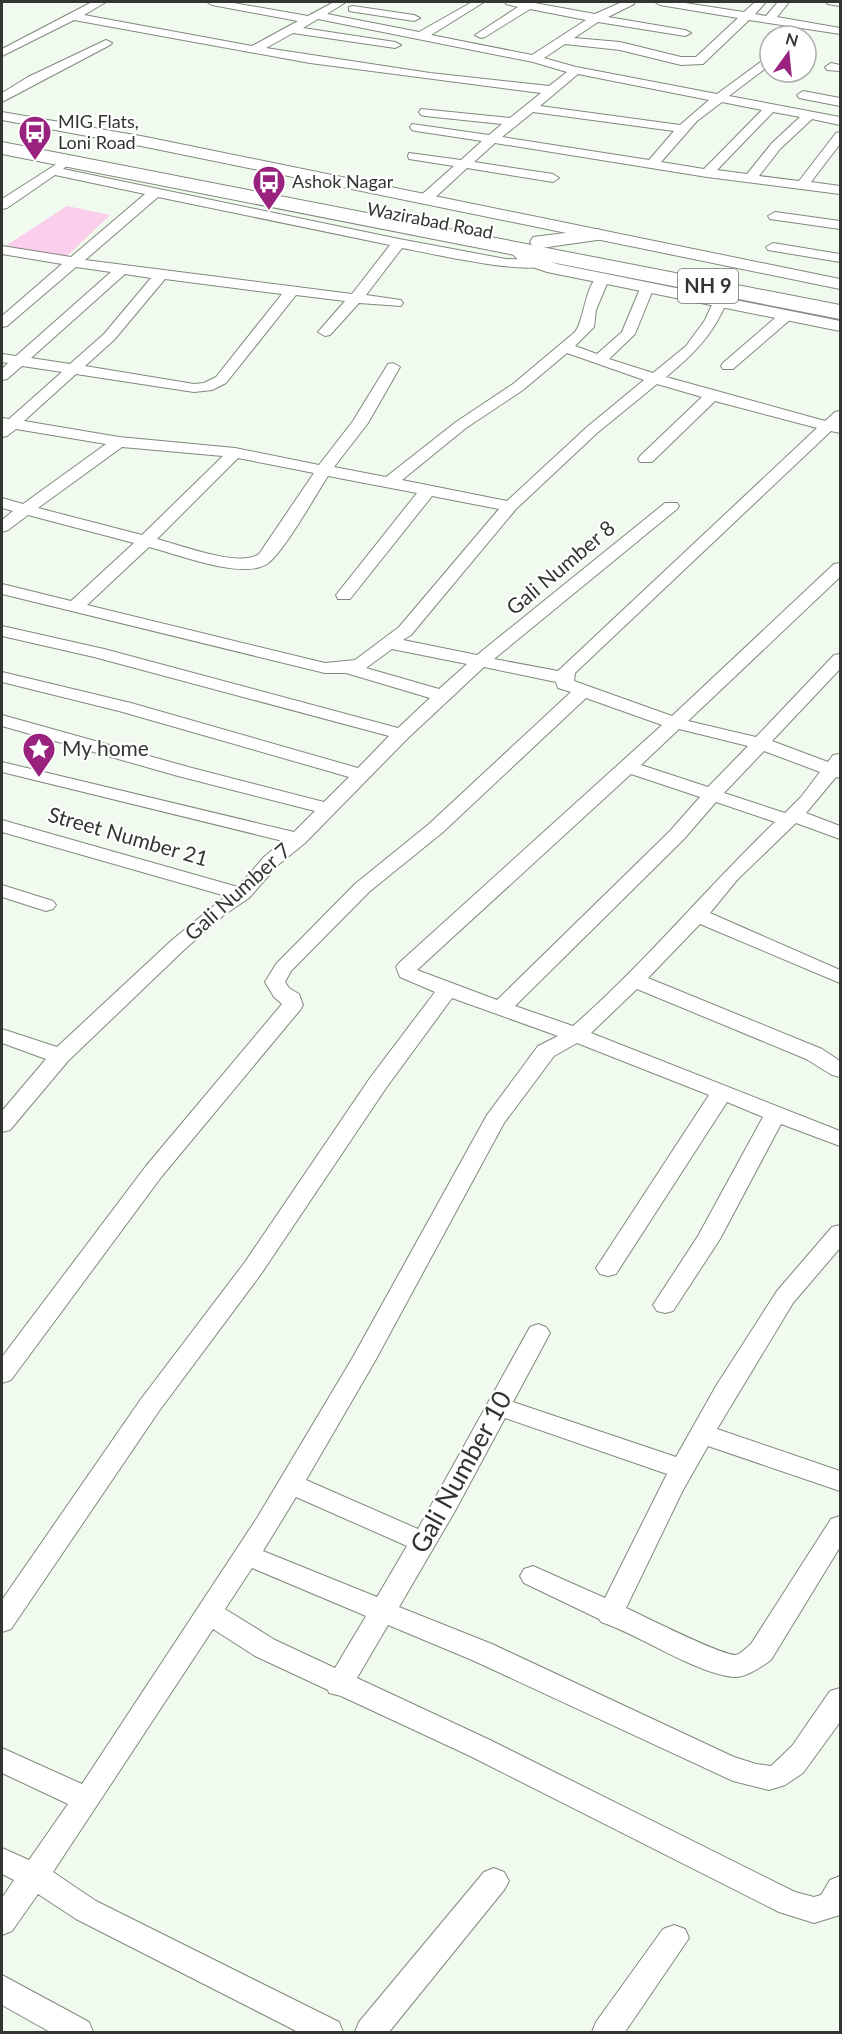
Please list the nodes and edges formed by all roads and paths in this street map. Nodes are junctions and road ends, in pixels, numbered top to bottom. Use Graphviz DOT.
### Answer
graph roads {
  1 [pos="100,2"];
  2 [pos="212,2"];
  3 [pos="269,2"];
  4 [pos="479,2"];
  5 [pos="510,2"];
  6 [pos="630,2"];
  7 [pos="660,2"];
  8 [pos="761,2"];
  9 [pos="784,2"];
  10 [pos="832,2"];
  11 [pos="602,3"];
  12 [pos="840,3"];
  13 [pos="529,5"];
  14 [pos="617,7"];
  15 [pos="323,11"];
  16 [pos="749,15"];
  17 [pos="72,16"];
  18 [pos="414,18"];
  19 [pos="596,18"];
  20 [pos="770,18"];
  21 [pos="798,24"];
  22 [pos="818,28"];
  23 [pos="289,29"];
  24 [pos="840,31"];
  25 [pos="685,33"];
  26 [pos="481,35"];
  27 [pos="421,36"];
  28 [pos="564,40"];
  29 [pos="106,43"];
  30 [pos="429,48"];
  31 [pos="254,50"];
  32 [pos="2,53"];
  33 [pos="534,59"];
  34 [pos="758,69"];
  35 [pos="575,70"];
  36 [pos="550,90"];
  37 [pos="803,95"];
  38 [pos="2,98"];
  39 [pos="722,98"];
  40 [pos="840,102"];
  41 [pos="531,108"];
  42 [pos="770,108"];
  43 [pos="425,112"];
  44 [pos="2,116"];
  45 [pos="808,116"];
  46 [pos="840,121"];
  47 [pos="513,122"];
  48 [pos="416,127"];
  49 [pos="77,129"];
  50 [pos="684,129"];
  51 [pos="2,135"];
  52 [pos="840,136"];
  53 [pos="493,138"];
  54 [pos="61,140"];
  55 [pos="2,147"];
  56 [pos="414,156"];
  57 [pos="465,163"];
  58 [pos="652,164"];
  59 [pos="60,166"];
  60 [pos="707,172"];
  61 [pos="553,178"];
  62 [pos="751,178"];
  63 [pos="802,186"];
  64 [pos="840,190"];
  65 [pos="157,191"];
  66 [pos="424,200"];
  67 [pos="2,206"];
  68 [pos="406,216"];
  69 [pos="775,216"];
  70 [pos="840,225"];
  71 [pos="399,243"];
  72 [pos="597,244"];
  73 [pos="773,247"];
  74 [pos="2,250"];
  75 [pos="517,250"];
  76 [pos="840,258"];
  77 [pos="72,263"];
  78 [pos="538,264"];
  79 [pos="121,270"];
  80 [pos="160,276"];
  81 [pos="602,279"];
  82 [pos="840,284"];
  83 [pos="647,287"];
  84 [pos="292,291"];
  85 [pos="356,298"];
  86 [pos="840,299"];
  87 [pos="720,301"];
  88 [pos="396,303"];
  89 [pos="840,312"];
  90 [pos="787,315"];
  91 [pos="2,323"];
  92 [pos="840,326"];
  93 [pos="325,332"];
  94 [pos="566,348"];
  95 [pos="2,358"];
  96 [pos="20,360"];
  97 [pos="598,360"];
  98 [pos="728,366"];
  99 [pos="393,367"];
  100 [pos="73,369"];
  101 [pos="2,376"];
  102 [pos="653,379"];
  103 [pos="712,396"];
  104 [pos="837,424"];
  105 [pos="5,426"];
  106 [pos="119,442"];
  107 [pos="235,453"];
  108 [pos="646,459"];
  109 [pos="324,469"];
  110 [pos="390,482"];
  111 [pos="428,491"];
  112 [pos="2,503"];
  113 [pos="510,506"];
  114 [pos="671,506"];
  115 [pos="26,510"];
  116 [pos="2,527"];
  117 [pos="146,541"];
  118 [pos="840,568"];
  119 [pos="2,590"];
  120 [pos="344,596"];
  121 [pos="75,606"];
  122 [pos="2,631"];
  123 [pos="390,643"];
  124 [pos="840,659"];
  125 [pos="479,663"];
  126 [pos="347,668"];
  127 [pos="2,677"];
  128 [pos="564,678"];
  129 [pos="583,691"];
  130 [pos="443,696"];
  131 [pos="2,720"];
  132 [pos="675,723"];
  133 [pos="402,734"];
  134 [pos="760,743"];
  135 [pos="2,766"];
  136 [pos="627,767"];
  137 [pos="837,767"];
  138 [pos="362,774"];
  139 [pos="712,795"];
  140 [pos="327,808"];
  141 [pos="791,818"];
  142 [pos="2,826"];
  143 [pos="840,832"];
  144 [pos="298,839"];
  145 [pos="2,891"];
  146 [pos="242,894"];
  147 [pos="46,905"];
  148 [pos="696,915"];
  149 [pos="840,977"];
  150 [pos="634,980"];
  151 [pos="447,991"];
  152 [pos="501,1008"];
  153 [pos="576,1035"];
  154 [pos="2,1036"];
  155 [pos="60,1056"];
  156 [pos="840,1070"];
  157 [pos="721,1094"];
  158 [pos="776,1113"];
  159 [pos="5,1115"];
  160 [pos="840,1139"];
  161 [pos="840,1233"];
  162 [pos="608,1268"];
  163 [pos="665,1305"];
  164 [pos="538,1333"];
  165 [pos="2,1374"];
  166 [pos="497,1406"];
  167 [pos="702,1434"];
  168 [pos="682,1469"];
  169 [pos="840,1481"];
  170 [pos="290,1484"];
  171 [pos="840,1526"];
  172 [pos="423,1542"];
  173 [pos="246,1555"];
  174 [pos="533,1576"];
  175 [pos="383,1610"];
  176 [pos="208,1612"];
  177 [pos="610,1614"];
  178 [pos="2,1621"];
  179 [pos="339,1685"];
  180 [pos="840,1699"];
  181 [pos="2,1760"];
  182 [pos="87,1800"];
  183 [pos="2,1861"];
  184 [pos="35,1876"];
  185 [pos="494,1881"];
  186 [pos="840,1888"];
  187 [pos="2,1922"];
  188 [pos="674,1938"];
  189 [pos="2,1989"];
  190 [pos="78,2032"];
  191 [pos="328,2032"];
  192 [pos="370,2032"];
  193 [pos="607,2032"];
  1 -- 17 [label="street"];
  2 -- 15 [label="street"];
  3 -- 15 [label="street"];
  4 -- 27 [label="street"];
  5 -- 13 [label="street"];
  6 -- 14 [label="street"];
  7 -- 16 [label="street"];
  8 -- 16 [label="street"];
  9 -- 20 [label="street"];
  10 -- 12 [label="street"];
  11 -- 14 [label="street"];
  13 -- 19 [label="street"];
  13 -- 26 [label="street"];
  14 -- 19 [label="street"];
  15 -- 18 [label="street"];
  15 -- 23 [label="street"];
  15 -- 27 [label="street"];
  16 -- 20 [label="street"];
  16 -- 28 [label="street"];
  17 -- 31 [label="street"];
  17 -- 32 [label="street"];
  19 -- 25 [label="street"];
  19 -- 28 [label="street"];
  20 -- 21 [label="street"];
  22 -- 24 [label="street"];
  23 -- 30 [label="street"];
  23 -- 31 [label="street"];
  27 -- 33 [label="street"];
  28 -- 33 [label="street"];
  29 -- 38 [label="street"];
  31 -- 36 [label="street"];
  33 -- 35 [label="street"];
  34 -- 39 [label="street"];
  35 -- 36 [label="street"];
  35 -- 39 [label="street"];
  36 -- 41 [label="street"];
  37 -- 40 [label="street"];
  39 -- 42 [label="street"];
  39 -- 50 [label="street"];
  41 -- 47 [label="street"];
  41 -- 50 [label="street"];
  42 -- 45 [label="street"];
  42 -- 60 [label="street"];
  43 -- 47 [label="street"];
  44 -- 49 [label="street"];
  45 -- 46 [label="street"];
  45 -- 62 [label="street"];
  47 -- 53 [label="street"];
  48 -- 53 [label="street"];
  49 -- 54 [label="street"];
  49 -- 66 [label="street"];
  50 -- 58 [label="street"];
  51 -- 68 [label="highway, Wazirabad Road / NH 9"];
  52 -- 63 [label="street"];
  53 -- 57 [label="street"];
  53 -- 58 [label="street"];
  55 -- 59 [label="highway, Wazirabad Road / NH 9"];
  56 -- 57 [label="street"];
  57 -- 61 [label="street"];
  57 -- 66 [label="street"];
  58 -- 60 [label="street"];
  59 -- 65 [label="street"];
  59 -- 67 [label="street"];
  59 -- 75 [label="highway, Wazirabad Road / NH 9"];
  60 -- 62 [label="street"];
  62 -- 63 [label="street"];
  63 -- 64 [label="street"];
  65 -- 71 [label="street"];
  65 -- 77 [label="street"];
  66 -- 68 [label="street"];
  66 -- 72 [label="street"];
  68 -- 72 [label="highway, Wazirabad Road / NH 9"];
  69 -- 70 [label="street"];
  71 -- 78 [label="street"];
  71 -- 85 [label="street"];
  72 -- 82 [label="street"];
  72 -- 86 [label="highway, NH 9"];
  73 -- 76 [label="street"];
  74 -- 77 [label="street"];
  75 -- 78 [label="street"];
  75 -- 89 [label="highway, NH 9"];
  77 -- 79 [label="street"];
  77 -- 91 [label="street"];
  78 -- 81 [label="street"];
  79 -- 80 [label="street"];
  79 -- 96 [label="street"];
  80 -- 84 [label="street"];
  80 -- 100 [label="street"];
  81 -- 83 [label="street"];
  81 -- 94 [label="street"];
  83 -- 87 [label="street"];
  83 -- 97 [label="street"];
  84 -- 85 [label="street"];
  84 -- 100 [label="street"];
  85 -- 88 [label="street"];
  85 -- 93 [label="street"];
  87 -- 90 [label="street"];
  87 -- 102 [label="street"];
  90 -- 92 [label="street"];
  90 -- 98 [label="street"];
  94 -- 97 [label="street"];
  94 -- 110 [label="street"];
  95 -- 96 [label="street"];
  96 -- 100 [label="street"];
  96 -- 101 [label="street"];
  97 -- 102 [label="street"];
  99 -- 109 [label="street"];
  100 -- 105 [label="street"];
  102 -- 103 [label="street"];
  102 -- 113 [label="street"];
  103 -- 104 [label="street"];
  103 -- 108 [label="street"];
  104 -- 128 [label="street"];
  105 -- 106 [label="street"];
  106 -- 107 [label="street"];
  106 -- 115 [label="street"];
  107 -- 109 [label="street"];
  107 -- 117 [label="street"];
  109 -- 110 [label="street"];
  109 -- 117 [label="street"];
  110 -- 111 [label="street"];
  111 -- 113 [label="street"];
  111 -- 120 [label="street"];
  112 -- 115 [label="street"];
  113 -- 123 [label="street"];
  114 -- 125 [label="street, Gali Number 8"];
  115 -- 116 [label="street"];
  115 -- 117 [label="street"];
  117 -- 121 [label="street"];
  118 -- 132 [label="street"];
  119 -- 121 [label="street"];
  121 -- 126 [label="street"];
  122 -- 133 [label="street"];
  123 -- 125 [label="street"];
  123 -- 126 [label="street"];
  124 -- 134 [label="street"];
  125 -- 128 [label="street"];
  125 -- 130 [label="street, Gali Number 7"];
  126 -- 130 [label="street"];
  127 -- 138 [label="street"];
  128 -- 129 [label="street"];
  129 -- 132 [label="street"];
  129 -- 165 [label="street"];
  130 -- 133 [label="street, Gali Number 7"];
  131 -- 140 [label="street"];
  132 -- 134 [label="street"];
  132 -- 136 [label="street"];
  133 -- 138 [label="street, Gali Number 7"];
  134 -- 137 [label="street"];
  134 -- 139 [label="street"];
  135 -- 144 [label="street"];
  136 -- 139 [label="street"];
  136 -- 151 [label="street"];
  137 -- 141 [label="street"];
  138 -- 140 [label="street, Gali Number 7"];
  139 -- 141 [label="street"];
  139 -- 152 [label="street"];
  140 -- 144 [label="street, Gali Number 7"];
  141 -- 143 [label="street"];
  141 -- 148 [label="street"];
  142 -- 146 [label="street, Street Number 21"];
  144 -- 146 [label="street, Gali Number 7"];
  145 -- 147 [label="street"];
  146 -- 155 [label="street, Gali Number 7"];
  148 -- 149 [label="street"];
  148 -- 150 [label="street"];
  150 -- 153 [label="street"];
  150 -- 156 [label="street"];
  151 -- 152 [label="street"];
  151 -- 178 [label="street"];
  152 -- 153 [label="street"];
  153 -- 157 [label="street"];
  153 -- 170 [label="street"];
  154 -- 155 [label="street"];
  155 -- 159 [label="street, Gali Number 7"];
  157 -- 158 [label="street"];
  157 -- 162 [label="street"];
  158 -- 160 [label="street"];
  158 -- 163 [label="street"];
  161 -- 167 [label="street"];
  164 -- 166 [label="street, Gali Number 10"];
  166 -- 168 [label="street"];
  166 -- 172 [label="street, Gali Number 10"];
  167 -- 168 [label="street"];
  167 -- 169 [label="street"];
  168 -- 177 [label="street"];
  170 -- 172 [label="street"];
  170 -- 173 [label="street"];
  171 -- 177 [label="street"];
  172 -- 175 [label="street, Gali Number 10"];
  173 -- 175 [label="street"];
  173 -- 176 [label="street"];
  174 -- 177 [label="street"];
  175 -- 179 [label="street, Gali Number 10"];
  175 -- 180 [label="street"];
  176 -- 179 [label="street"];
  176 -- 182 [label="street"];
  179 -- 186 [label="street"];
  181 -- 182 [label="street"];
  182 -- 184 [label="street"];
  183 -- 184 [label="street"];
  184 -- 187 [label="street"];
  184 -- 191 [label="street"];
  185 -- 192 [label="street"];
  188 -- 193 [label="street"];
  189 -- 190 [label="street"];
}
